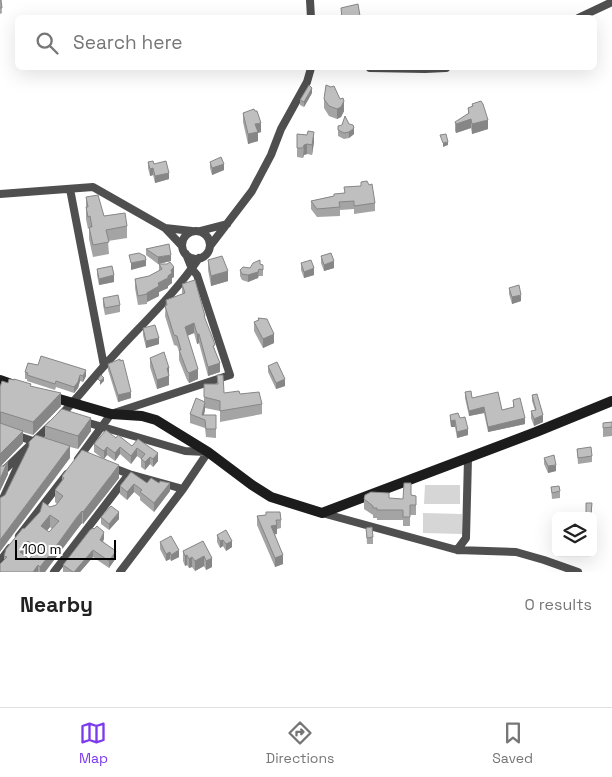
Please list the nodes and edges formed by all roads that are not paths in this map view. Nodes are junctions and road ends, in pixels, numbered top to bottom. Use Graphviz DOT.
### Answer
graph roads {
  1 [pos="310,0"];
  2 [pos="612,2"];
  3 [pos="311,15"];
  4 [pos="584,15"];
  5 [pos="310,70"];
  6 [pos="70,189"];
  7 [pos="0,194"];
  8 [pos="226,224"];
  9 [pos="165,228"];
  10 [pos="196,231"];
  11 [pos="182,246"];
  12 [pos="210,246"];
  13 [pos="186,254"];
  14 [pos="199,258"];
  15 [pos="192,269"];
  16 [pos="104,366"];
  17 [pos="0,380"];
  18 [pos="612,401"];
  19 [pos="73,404"];
  20 [pos="111,414"];
  21 [pos="69,418"];
  22 [pos="101,427"];
  23 [pos="0,430"];
  24 [pos="33,441"];
  25 [pos="43,444"];
  26 [pos="208,452"];
  27 [pos="72,453"];
  28 [pos="85,457"];
  29 [pos="468,458"];
  30 [pos="75,463"];
  31 [pos="105,465"];
  32 [pos="69,471"];
  33 [pos="0,474"];
  34 [pos="129,474"];
  35 [pos="183,489"];
  36 [pos="0,505"];
  37 [pos="322,513"];
  38 [pos="457,550"];
  39 [pos="0,561"];
  40 [pos="54,572"];
  41 [pos="120,572"];
  42 [pos="578,572"];
  1 -- 3 [label="street"];
  2 -- 4 [label="street"];
  5 -- 8 [label="street"];
  6 -- 7 [label="street"];
  6 -- 9 [label="street"];
  6 -- 16 [label="street"];
  8 -- 10 [label="street"];
  8 -- 12 [label="street"];
  9 -- 10 [label="street"];
  9 -- 11 [label="street"];
  10 -- 11 [label="street"];
  10 -- 12 [label="street"];
  11 -- 13 [label="street"];
  12 -- 14 [label="street"];
  13 -- 14 [label="street"];
  13 -- 15 [label="street"];
  14 -- 15 [label="street"];
  15 -- 16 [label="street"];
  15 -- 20 [label="street"];
  16 -- 19 [label="street"];
  17 -- 19 [label="main road"];
  18 -- 29 [label="main road"];
  19 -- 20 [label="main road"];
  19 -- 21 [label="street"];
  20 -- 22 [label="street"];
  20 -- 26 [label="main road"];
  21 -- 22 [label="street"];
  21 -- 24 [label="street"];
  22 -- 26 [label="street"];
  22 -- 28 [label="street"];
  23 -- 24 [label="street"];
  24 -- 25 [label="street"];
  24 -- 33 [label="street"];
  24 -- 36 [label="street"];
  26 -- 35 [label="street"];
  26 -- 37 [label="main road"];
  27 -- 28 [label="street"];
  28 -- 30 [label="street"];
  29 -- 37 [label="main road"];
  29 -- 38 [label="street"];
  31 -- 34 [label="street"];
  32 -- 39 [label="street"];
  34 -- 35 [label="street"];
  34 -- 40 [label="street"];
  35 -- 41 [label="street"];
  37 -- 38 [label="street"];
  38 -- 42 [label="street"];
}
